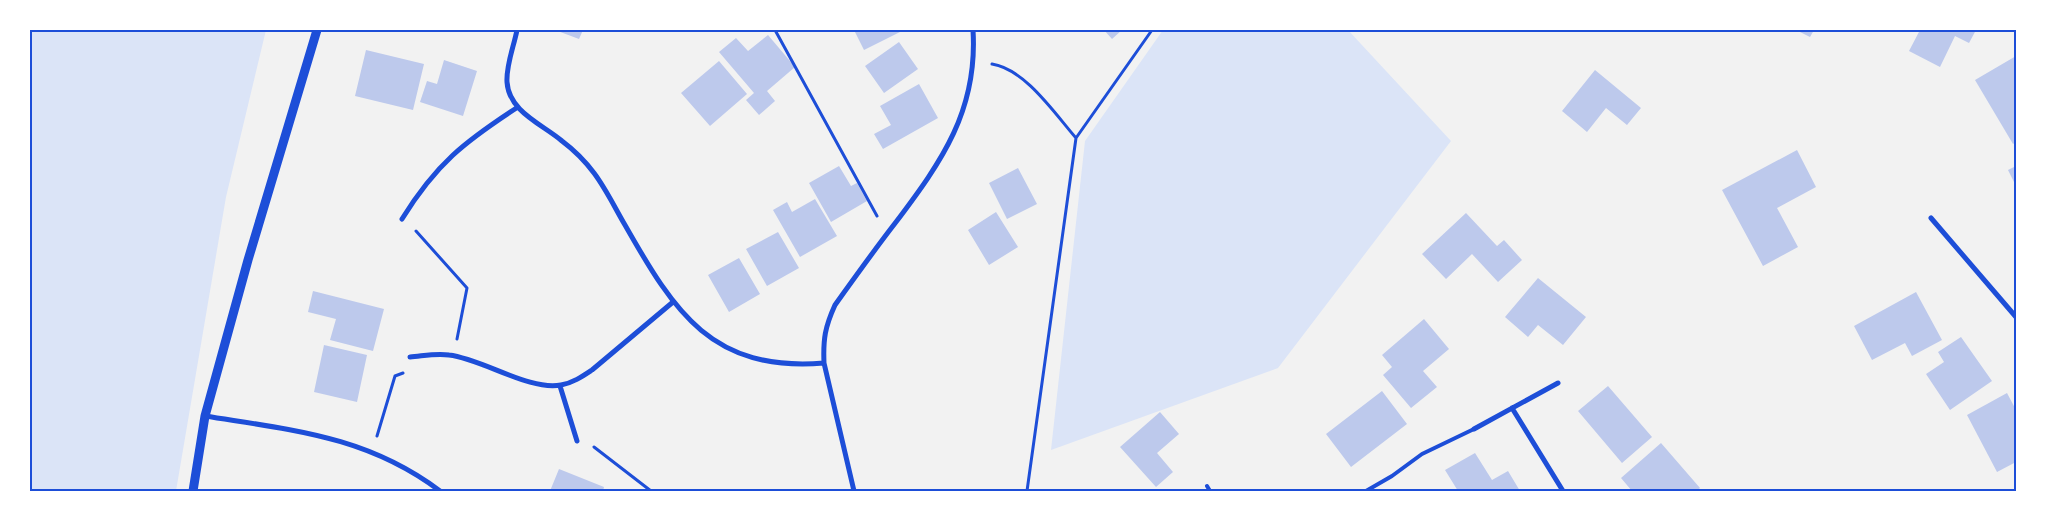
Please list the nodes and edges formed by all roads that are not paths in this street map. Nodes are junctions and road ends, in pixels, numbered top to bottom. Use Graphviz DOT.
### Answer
graph roads {
  1 [pos="317,30"];
  2 [pos="517,30"];
  3 [pos="974,30"];
  4 [pos="518,107"];
  5 [pos="1931,218"];
  6 [pos="402,219"];
  7 [pos="673,302"];
  8 [pos="2016,317"];
  9 [pos="410,357"];
  10 [pos="824,363"];
  11 [pos="1558,383"];
  12 [pos="560,386"];
  13 [pos="1512,408"];
  14 [pos="205,416"];
  15 [pos="1474,429"];
  16 [pos="577,441"];
  17 [pos="1207,486"];
  18 [pos="193,491"];
  19 [pos="440,491"];
  20 [pos="854,491"];
  21 [pos="1210,491"];
  22 [pos="1366,491"];
  23 [pos="1563,491"];
  1 -- 14 [label="street"];
  2 -- 4 [label="street"];
  3 -- 10 [label="street"];
  4 -- 6 [label="street"];
  4 -- 7 [label="street"];
  5 -- 8 [label="street"];
  7 -- 10 [label="street"];
  7 -- 12 [label="street"];
  9 -- 12 [label="street"];
  10 -- 20 [label="street"];
  11 -- 13 [label="street"];
  12 -- 16 [label="street"];
  13 -- 15 [label="street"];
  13 -- 23 [label="street"];
  14 -- 18 [label="street"];
  14 -- 19 [label="street"];
  15 -- 22 [label="lane"];
  17 -- 21 [label="lane"];
}
